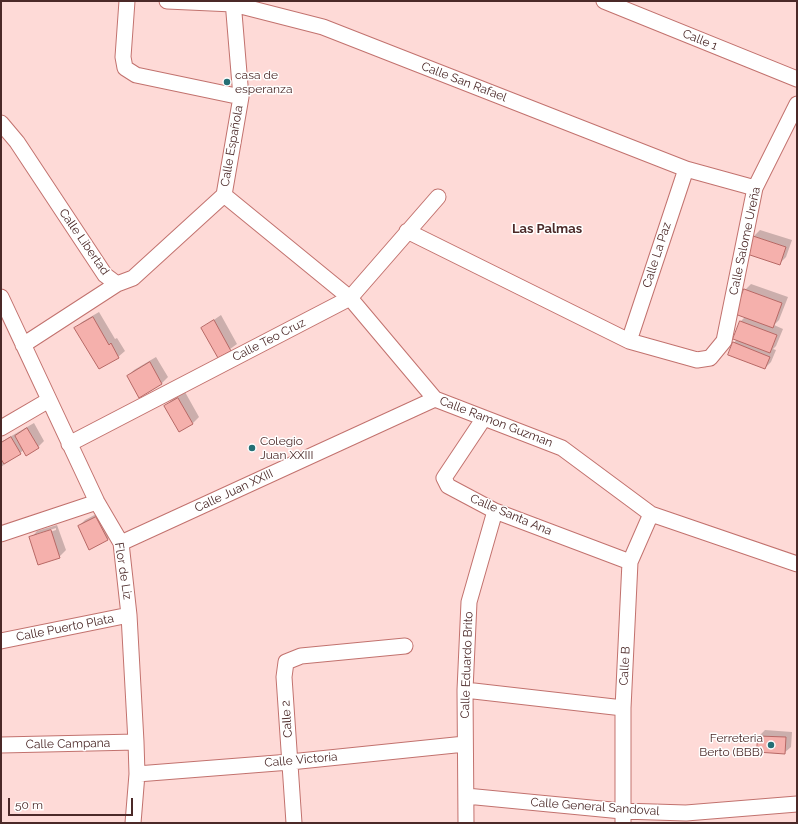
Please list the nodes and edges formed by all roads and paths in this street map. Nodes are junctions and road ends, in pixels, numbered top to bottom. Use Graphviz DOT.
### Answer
graph roads {
  1 [pos="127,1"];
  2 [pos="167,1"];
  3 [pos="604,1"];
  4 [pos="233,3"];
  5 [pos="797,79"];
  6 [pos="241,97"];
  7 [pos="797,104"];
  8 [pos="1,123"];
  9 [pos="686,169"];
  10 [pos="755,188"];
  11 [pos="224,195"];
  12 [pos="438,197"];
  13 [pos="407,231"];
  14 [pos="117,284"];
  15 [pos="1,297"];
  16 [pos="350,298"];
  17 [pos="629,341"];
  18 [pos="23,345"];
  19 [pos="435,399"];
  20 [pos="49,400"];
  21 [pos="484,418"];
  22 [pos="1,428"];
  23 [pos="69,444"];
  24 [pos="97,502"];
  25 [pos="495,510"];
  26 [pos="652,514"];
  27 [pos="1,534"];
  28 [pos="121,542"];
  29 [pos="630,562"];
  30 [pos="797,564"];
  31 [pos="129,615"];
  32 [pos="1,641"];
  33 [pos="406,646"];
  34 [pos="465,690"];
  35 [pos="622,708"];
  36 [pos="136,742"];
  37 [pos="465,744"];
  38 [pos="1,745"];
  39 [pos="290,762"];
  40 [pos="137,774"];
  41 [pos="466,796"];
  42 [pos="797,804"];
  43 [pos="622,817"];
  44 [pos="686,818"];
  45 [pos="134,823"];
  46 [pos="294,823"];
  47 [pos="466,823"];
  1 -- 6 [label="street"];
  2 -- 4 [label="street, Calle San Rafael"];
  3 -- 5 [label="street, Calle 1"];
  4 -- 6 [label="street, Calle Española"];
  4 -- 9 [label="street, Calle San Rafael"];
  6 -- 11 [label="street, Calle Española"];
  7 -- 10 [label="street, Calle Salome Ureña"];
  8 -- 14 [label="street, Calle Libertad"];
  9 -- 10 [label="street, Calle San Rafael"];
  9 -- 17 [label="street, Calle La Paz"];
  10 -- 17 [label="street, Calle Salome Ureña"];
  11 -- 14 [label="street, Calle Libertad"];
  11 -- 16 [label="street, Calle Ramon Guzman"];
  12 -- 13 [label="street, Calle Teo Cruz"];
  13 -- 16 [label="street, Calle Teo Cruz"];
  13 -- 17 [label="street"];
  14 -- 18 [label="street"];
  15 -- 18 [label="street, Flor de Liz"];
  16 -- 19 [label="street, Calle Ramon Guzman"];
  16 -- 23 [label="street, Calle Teo Cruz"];
  18 -- 20 [label="street, Flor de Liz"];
  19 -- 21 [label="street, Calle Ramon Guzman"];
  19 -- 28 [label="street, Calle Juan XXIII"];
  20 -- 22 [label="street"];
  20 -- 23 [label="street, Flor de Liz"];
  21 -- 25 [label="street, Calle Santa Ana"];
  21 -- 26 [label="street, Calle Ramon Guzman"];
  23 -- 24 [label="street, Flor de Liz"];
  24 -- 27 [label="street"];
  24 -- 28 [label="street, Flor de Liz"];
  25 -- 29 [label="street, Calle Santa Ana"];
  25 -- 34 [label="street, Calle Eduardo Brito"];
  26 -- 29 [label="street, Calle B"];
  26 -- 30 [label="street, Calle Ramon Guzman"];
  28 -- 31 [label="street, Flor de Liz"];
  29 -- 35 [label="street, Calle B"];
  31 -- 32 [label="street, Calle Puerto Plata"];
  31 -- 36 [label="street, Flor de Liz"];
  33 -- 39 [label="street, Calle 2"];
  34 -- 35 [label="street"];
  34 -- 37 [label="street, Calle Eduardo Brito"];
  35 -- 43 [label="street, Calle B"];
  36 -- 38 [label="street, Calle Campana"];
  36 -- 40 [label="street, Flor de Liz"];
  37 -- 39 [label="street, Calle Victoria"];
  37 -- 41 [label="street, Calle Eduardo Brito"];
  39 -- 40 [label="street, Calle Victoria"];
  39 -- 46 [label="street, Calle 2"];
  40 -- 45 [label="street, Flor de Liz"];
  41 -- 43 [label="street, Calle General Sandoval"];
  41 -- 47 [label="street, Calle Eduardo Brito"];
  42 -- 44 [label="street, Calle General Sandoval"];
  43 -- 44 [label="street, Calle General Sandoval"];
}
